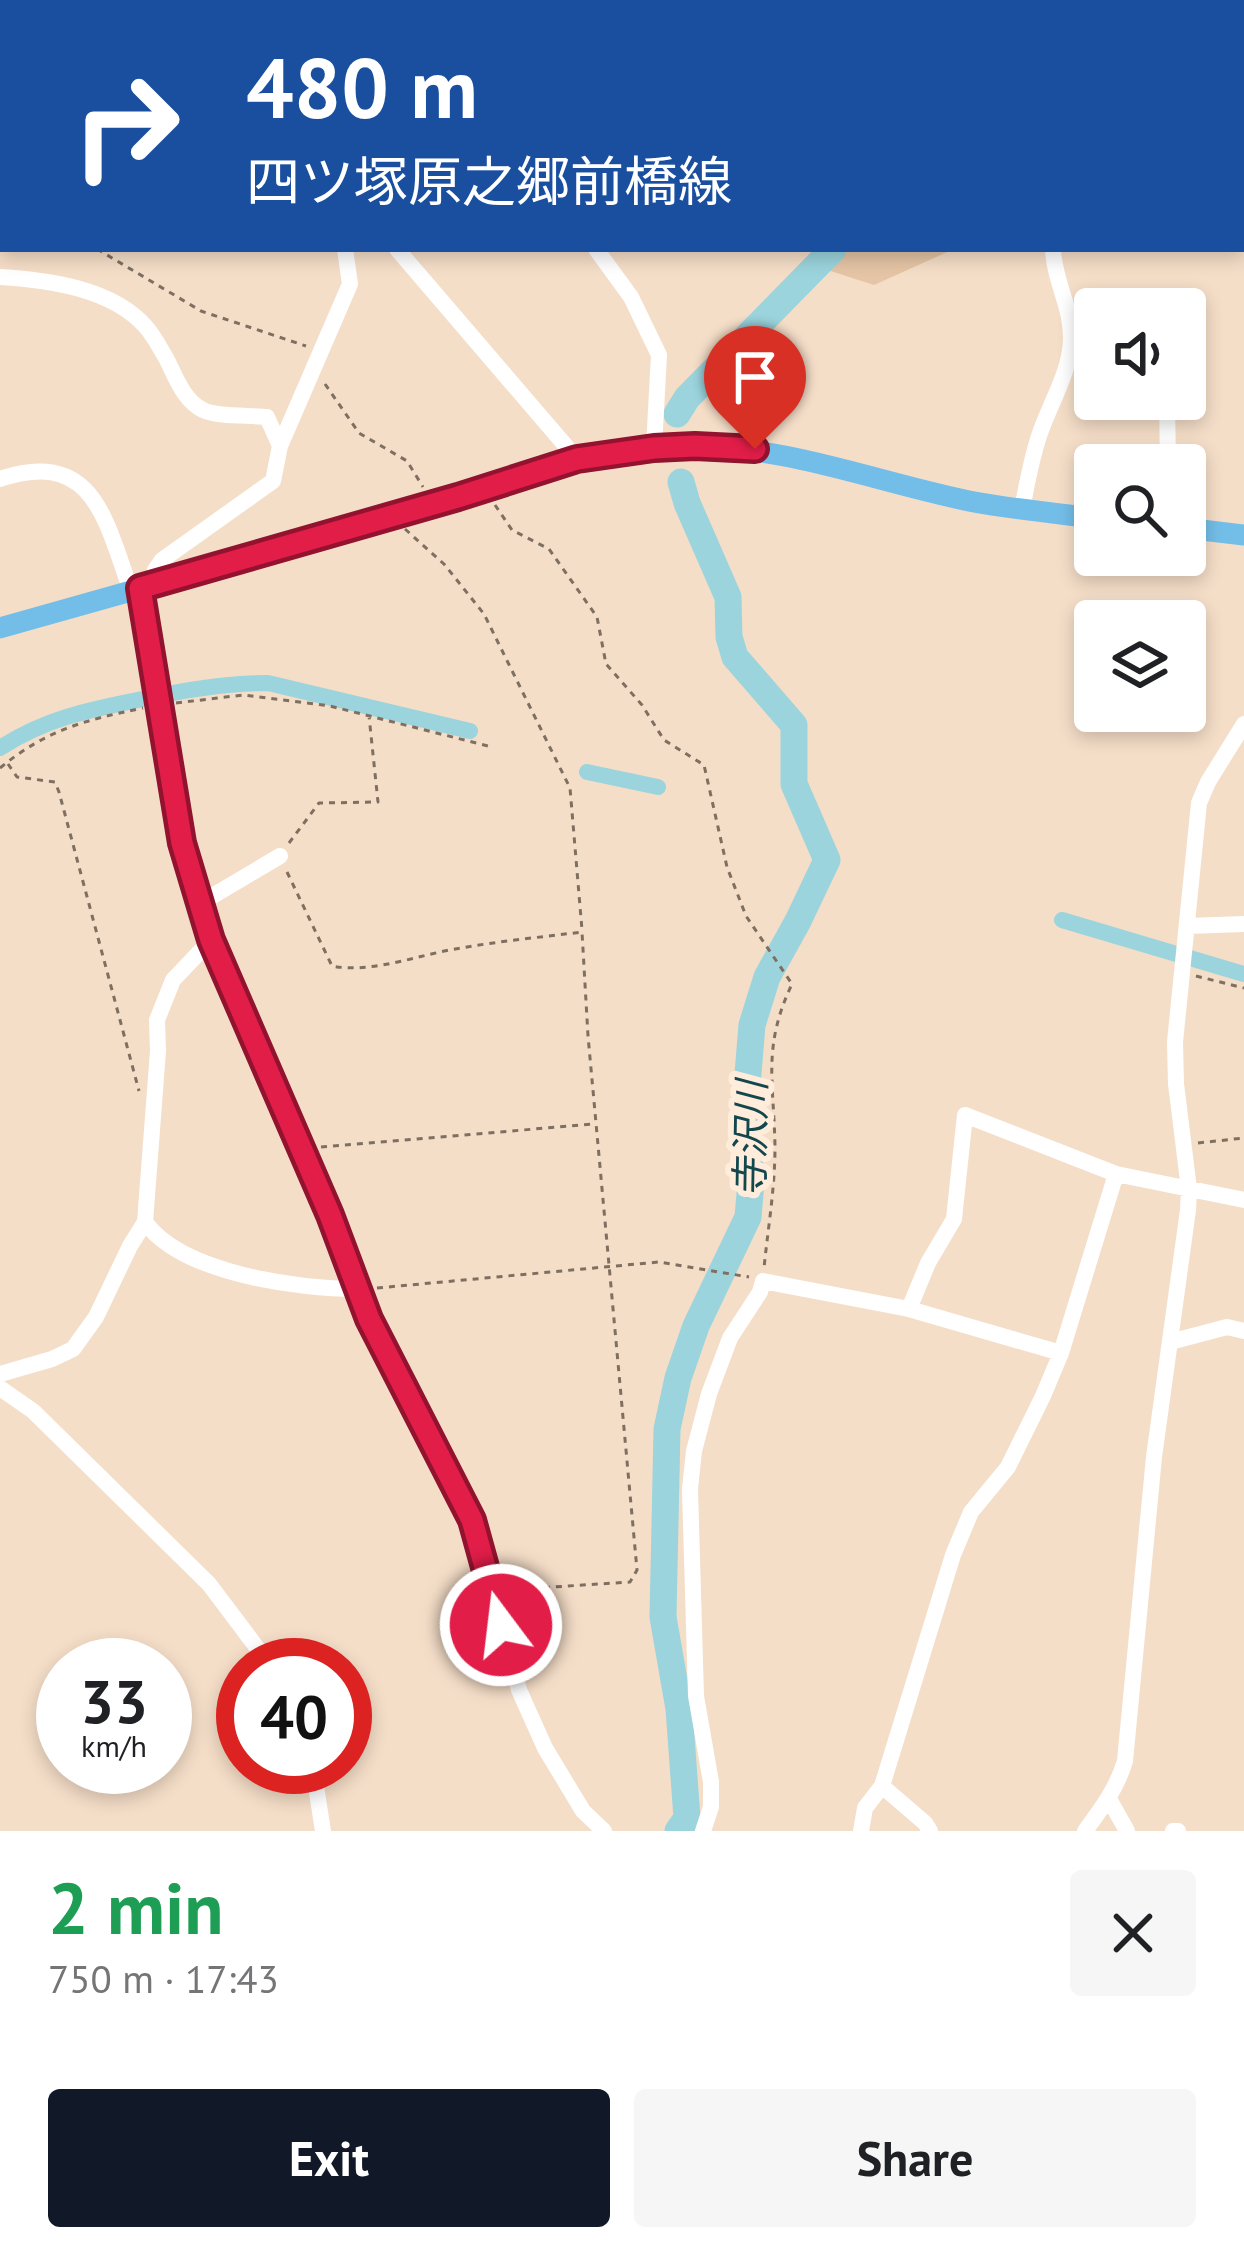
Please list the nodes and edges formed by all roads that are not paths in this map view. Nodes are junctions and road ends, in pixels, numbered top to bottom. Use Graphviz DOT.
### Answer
graph roads {
  1 [pos="345,252"];
  2 [pos="400,252"];
  3 [pos="598,252"];
  4 [pos="1054,252"];
  5 [pos="0,277"];
  6 [pos="280,446"];
  7 [pos="654,448"];
  8 [pos="577,459"];
  9 [pos="0,479"];
  10 [pos="1022,509"];
  11 [pos="1074,515"];
  12 [pos="1206,530"];
  13 [pos="1244,535"];
  14 [pos="141,588"];
  15 [pos="0,628"];
  16 [pos="1244,724"];
  17 [pos="280,856"];
  18 [pos="199,904"];
  19 [pos="1244,924"];
  20 [pos="1187,926"];
  21 [pos="211,940"];
  22 [pos="1116,1174"];
  23 [pos="1189,1189"];
  24 [pos="1244,1200"];
  25 [pos="146,1222"];
  26 [pos="358,1289"];
  27 [pos="909,1310"];
  28 [pos="1244,1331"];
  29 [pos="1170,1342"];
  30 [pos="1061,1353"];
  31 [pos="0,1374"];
  32 [pos="0,1388"];
  33 [pos="250,1638"];
  34 [pos="882,1786"];
  35 [pos="317,1794"];
  36 [pos="1109,1799"];
  37 [pos="323,1831"];
  38 [pos="604,1831"];
  39 [pos="704,1831"];
  40 [pos="861,1831"];
  41 [pos="930,1831"];
  42 [pos="1085,1831"];
  43 [pos="1127,1831"];
  1 -- 6 [label="street"];
  2 -- 8 [label="street"];
  3 -- 7 [label="street"];
  4 -- 10 [label="street"];
  5 -- 6 [label="street"];
  6 -- 14 [label="street"];
  7 -- 8 [label="main road"];
  7 -- 10 [label="main road"];
  8 -- 14 [label="main road"];
  9 -- 14 [label="street"];
  10 -- 11 [label="main road"];
  12 -- 13 [label="main road"];
  14 -- 15 [label="main road"];
  14 -- 18 [label="street"];
  16 -- 20 [label="street"];
  17 -- 18 [label="street"];
  18 -- 21 [label="street"];
  19 -- 20 [label="street"];
  20 -- 23 [label="street"];
  21 -- 25 [label="street"];
  21 -- 26 [label="street"];
  22 -- 23 [label="street"];
  22 -- 27 [label="street"];
  22 -- 30 [label="street"];
  23 -- 24 [label="street"];
  23 -- 29 [label="street"];
  25 -- 26 [label="street"];
  25 -- 31 [label="street"];
  26 -- 38 [label="street"];
  27 -- 30 [label="street"];
  27 -- 39 [label="street"];
  28 -- 29 [label="street"];
  29 -- 36 [label="street"];
  30 -- 34 [label="street"];
  32 -- 33 [label="street"];
  34 -- 40 [label="street"];
  34 -- 41 [label="street"];
  35 -- 37 [label="street"];
  36 -- 42 [label="street"];
  36 -- 43 [label="street"];
}
